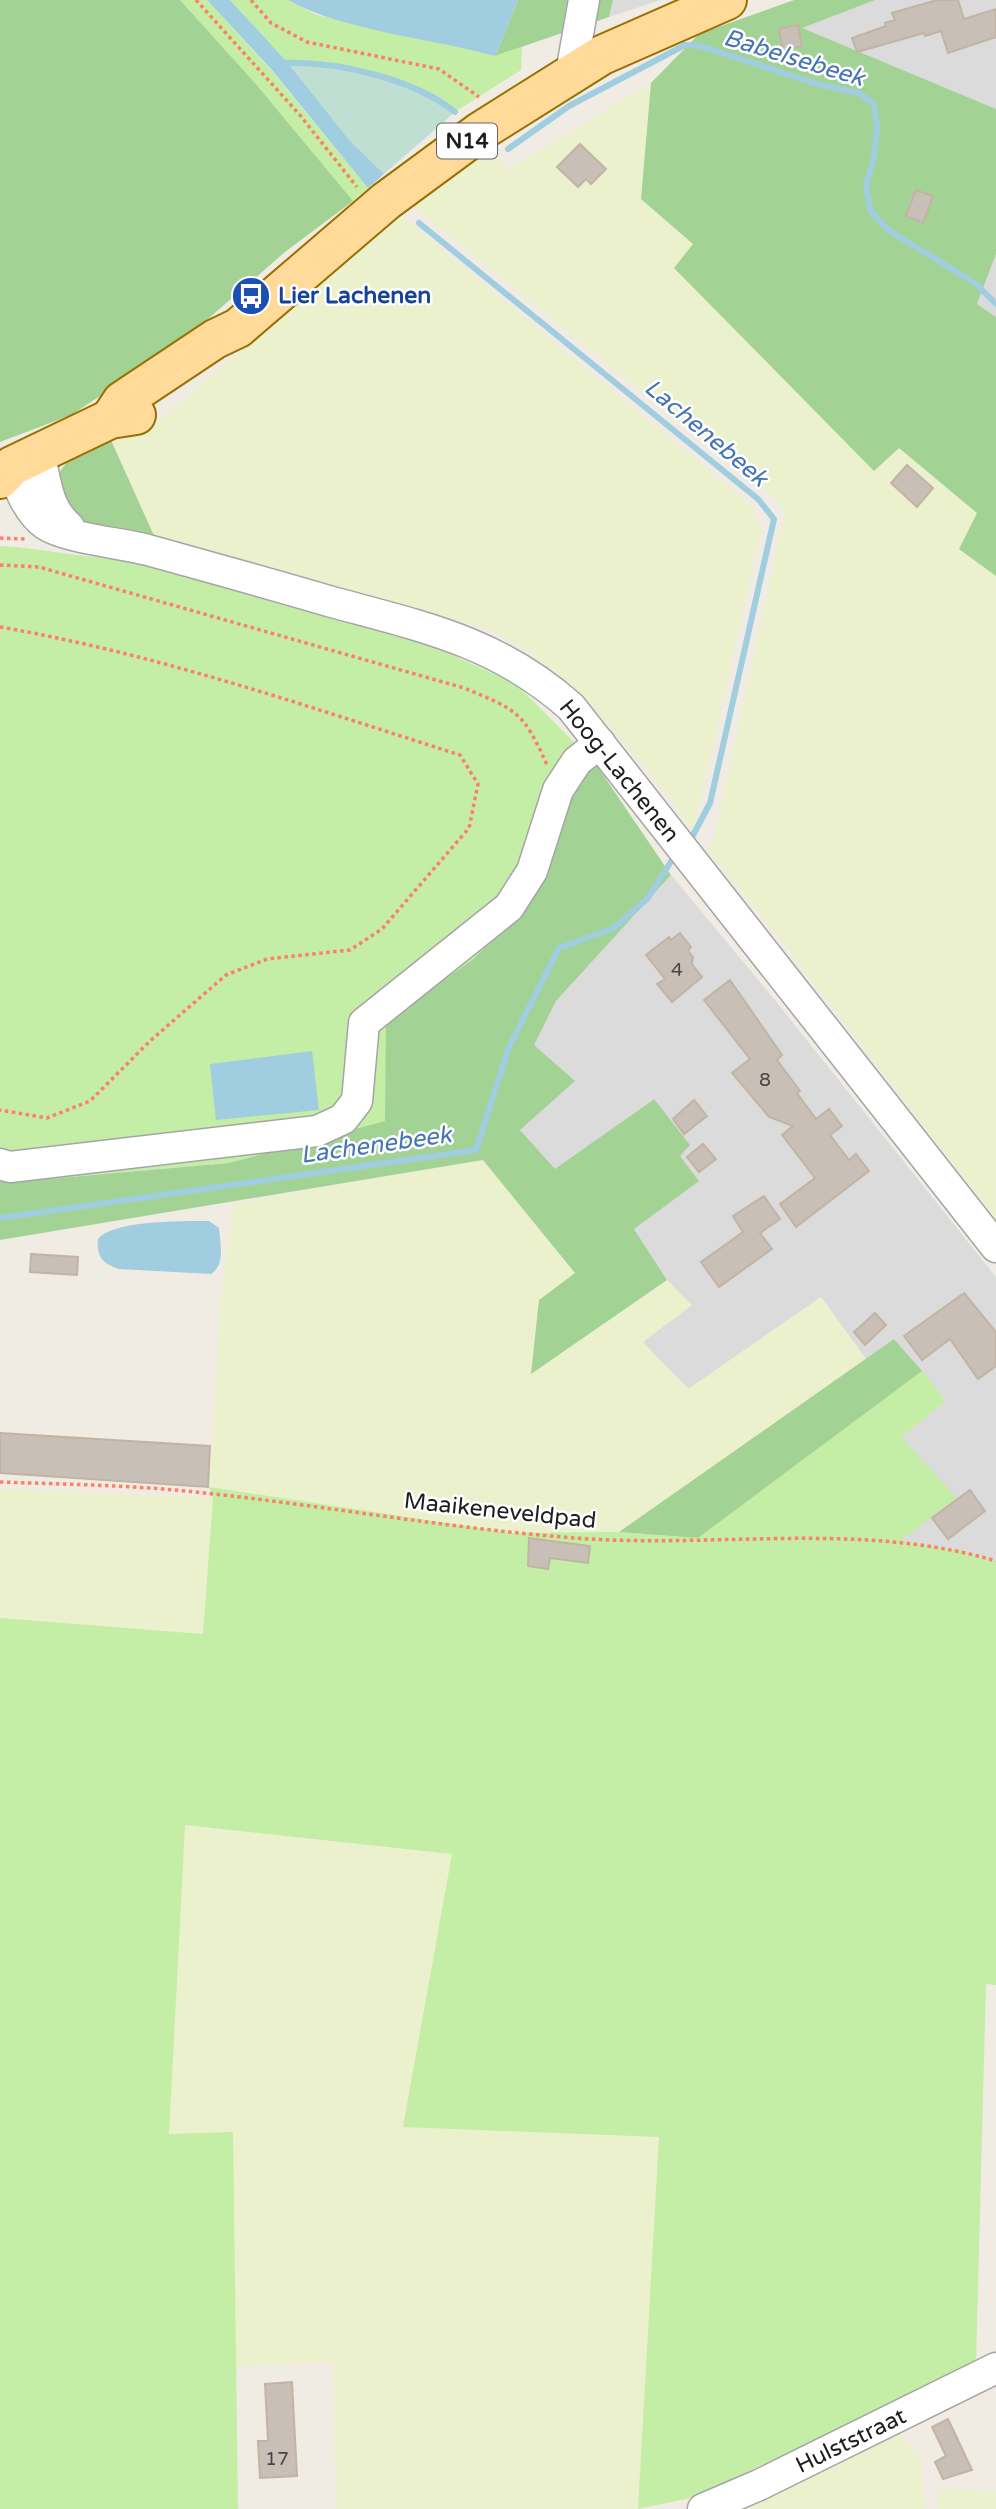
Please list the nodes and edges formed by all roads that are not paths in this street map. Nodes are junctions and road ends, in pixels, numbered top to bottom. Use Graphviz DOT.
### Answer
graph roads {
  1 [pos="584,0"];
  2 [pos="727,0"];
  3 [pos="571,73"];
  4 [pos="13,465"];
  5 [pos="600,743"];
  6 [pos="0,1164"];
  7 [pos="996,1247"];
  8 [pos="996,2368"];
  9 [pos="703,2509"];
  1 -- 3 [label="street"];
  2 -- 3 [label="main road, N14"];
  3 -- 4 [label="main road, N14"];
  4 -- 5 [label="street, Hoog-Lachenen"];
  5 -- 6 [label="street"];
  5 -- 7 [label="street, Hoog-Lachenen"];
  8 -- 9 [label="street, Hulststraat"];
}
